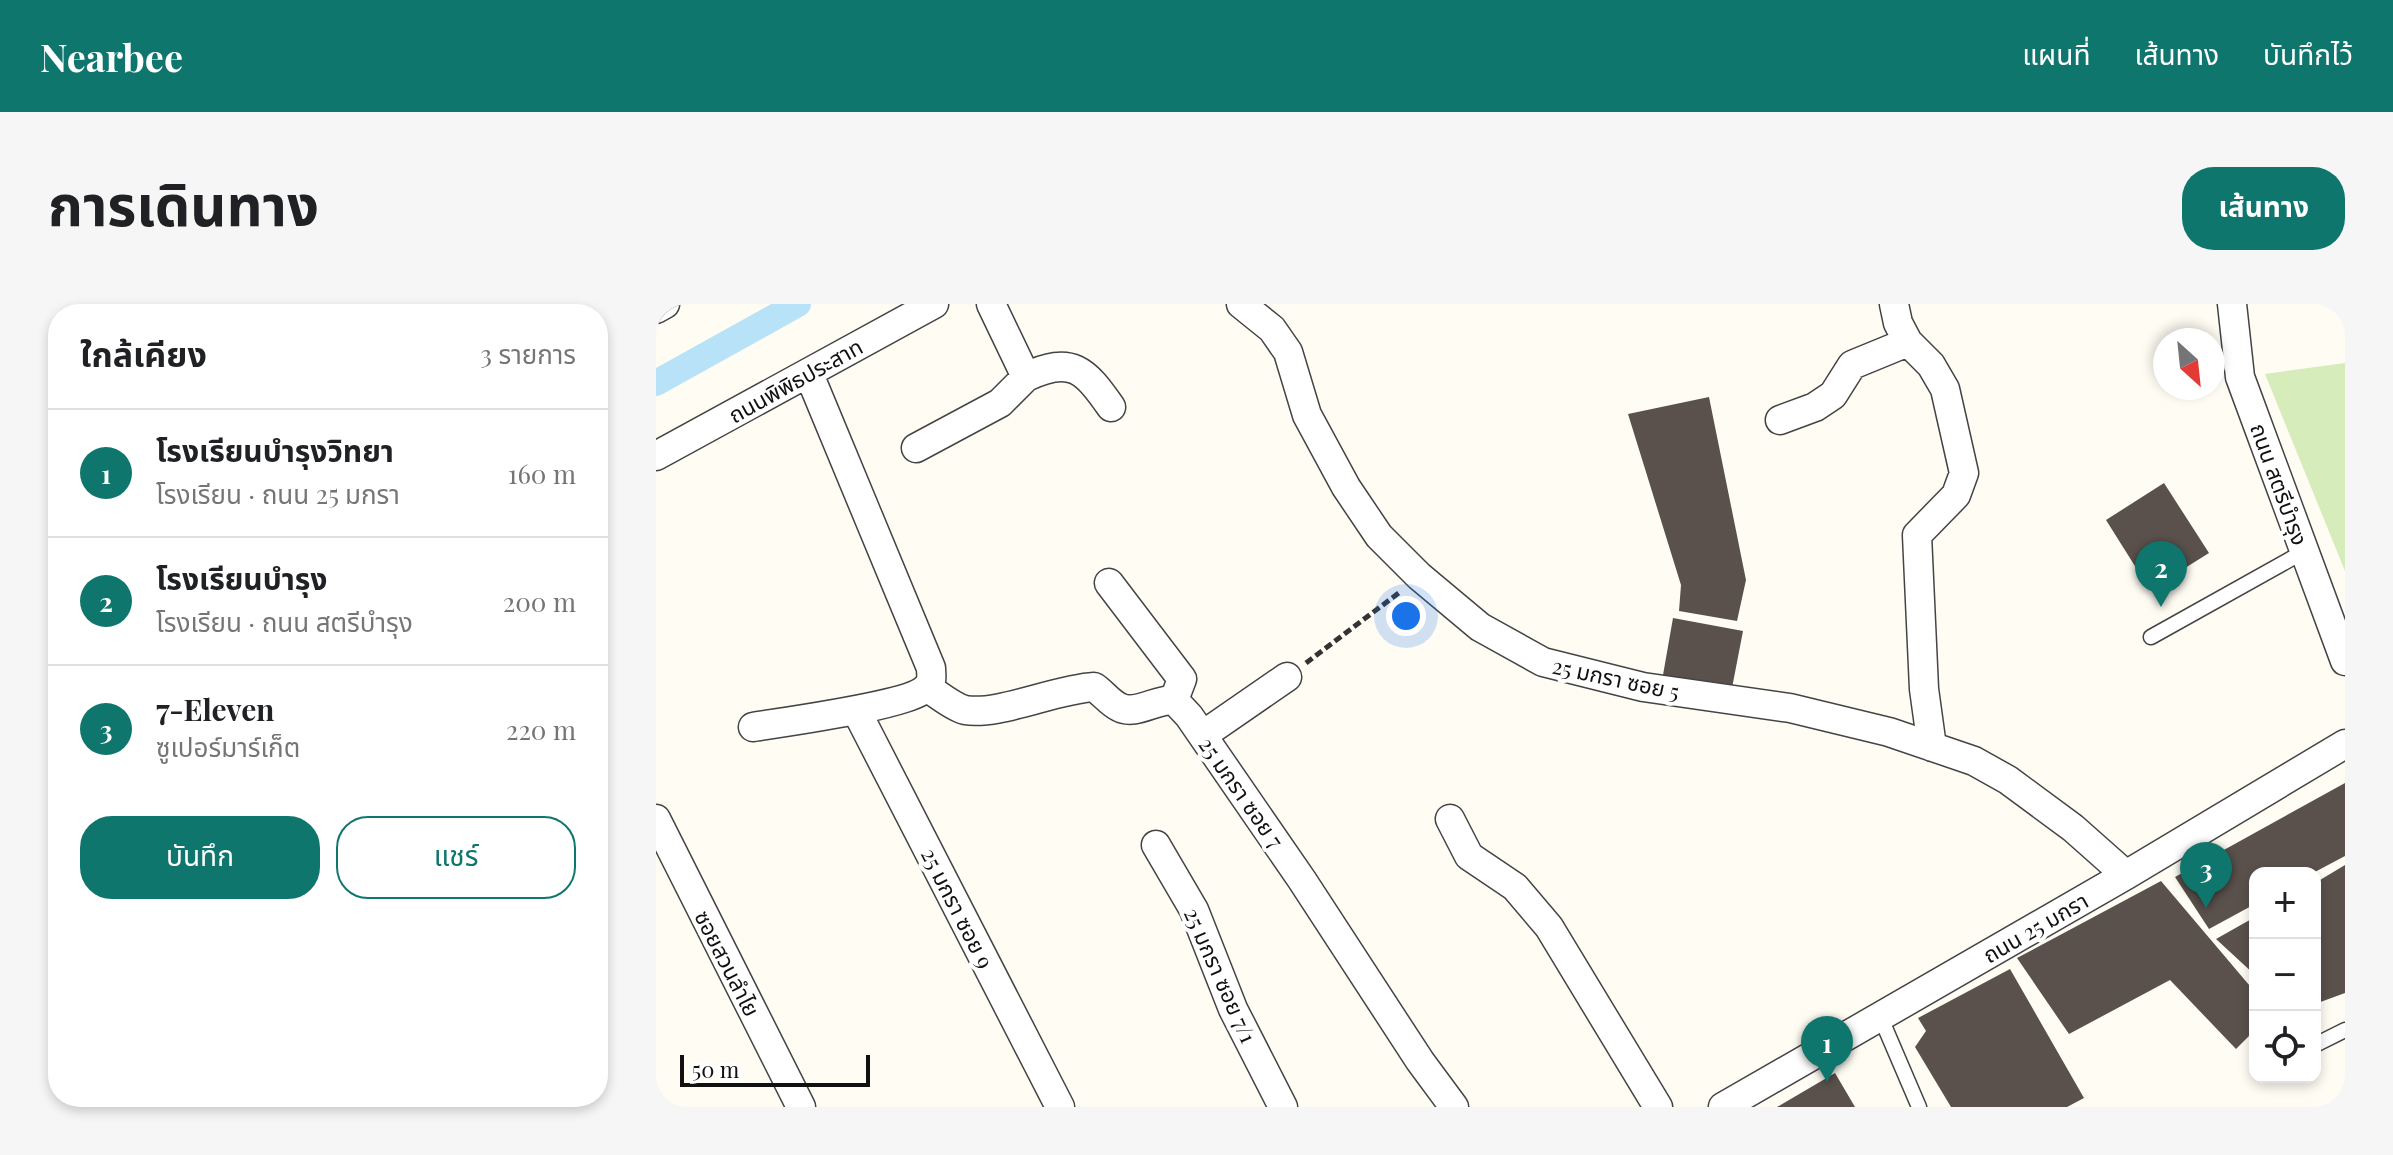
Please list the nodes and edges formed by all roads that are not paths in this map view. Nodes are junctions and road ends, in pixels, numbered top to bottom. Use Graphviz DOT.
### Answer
graph roads {
  1 [pos="665,304"];
  2 [pos="934,304"];
  3 [pos="991,304"];
  4 [pos="1241,304"];
  5 [pos="1894,304"];
  6 [pos="2232,304"];
  7 [pos="656,309"];
  8 [pos="1908,342"];
  9 [pos="809,374"];
  10 [pos="1026,377"];
  11 [pos="1111,407"];
  12 [pos="1780,420"];
  13 [pos="916,448"];
  14 [pos="656,456"];
  15 [pos="2305,551"];
  16 [pos="1109,583"];
  17 [pos="2151,637"];
  18 [pos="2345,661"];
  19 [pos="1287,677"];
  20 [pos="928,688"];
  21 [pos="1174,700"];
  22 [pos="856,710"];
  23 [pos="753,727"];
  24 [pos="1203,735"];
  25 [pos="2345,744"];
  26 [pos="1932,747"];
  27 [pos="656,819"];
  28 [pos="1450,819"];
  29 [pos="1156,845"];
  30 [pos="2126,875"];
  31 [pos="1880,1016"];
  32 [pos="2345,1030"];
  33 [pos="2321,1042"];
  34 [pos="801,1107"];
  35 [pos="1060,1107"];
  36 [pos="1283,1107"];
  37 [pos="1454,1107"];
  38 [pos="1658,1107"];
  39 [pos="1723,1107"];
  40 [pos="1919,1107"];
  1 -- 7 [label="street"];
  2 -- 9 [label="street, ถนนพิพิธประสาท"];
  3 -- 10 [label="street"];
  4 -- 26 [label="street, 25 มกรา ซอย 5"];
  5 -- 8 [label="street"];
  6 -- 15 [label="street, ถนน สตรีบำรุง"];
  8 -- 12 [label="street"];
  8 -- 26 [label="street"];
  9 -- 14 [label="street, ถนนพิพิธประสาท"];
  9 -- 20 [label="street"];
  10 -- 11 [label="street"];
  10 -- 13 [label="street"];
  15 -- 17 [label="lane"];
  15 -- 18 [label="street, ถนน สตรีบำรุง"];
  16 -- 21 [label="street"];
  19 -- 24 [label="street"];
  20 -- 21 [label="street"];
  20 -- 22 [label="street"];
  21 -- 24 [label="street, 25 มกรา ซอย 7"];
  22 -- 23 [label="street"];
  22 -- 35 [label="street, 25 มกรา ซอย 9"];
  24 -- 37 [label="street, 25 มกรา ซอย 7"];
  25 -- 30 [label="street, ถนน 25 มกรา"];
  26 -- 30 [label="street, 25 มกรา ซอย 5"];
  27 -- 34 [label="street, ซอยสวนลำไย"];
  28 -- 38 [label="street"];
  29 -- 36 [label="street, 25 มกรา ซอย 7/1"];
  30 -- 31 [label="street, ถนน 25 มกรา"];
  31 -- 39 [label="street, ถนน 25 มกรา"];
  31 -- 40 [label="lane"];
  32 -- 33 [label="lane"];
}
